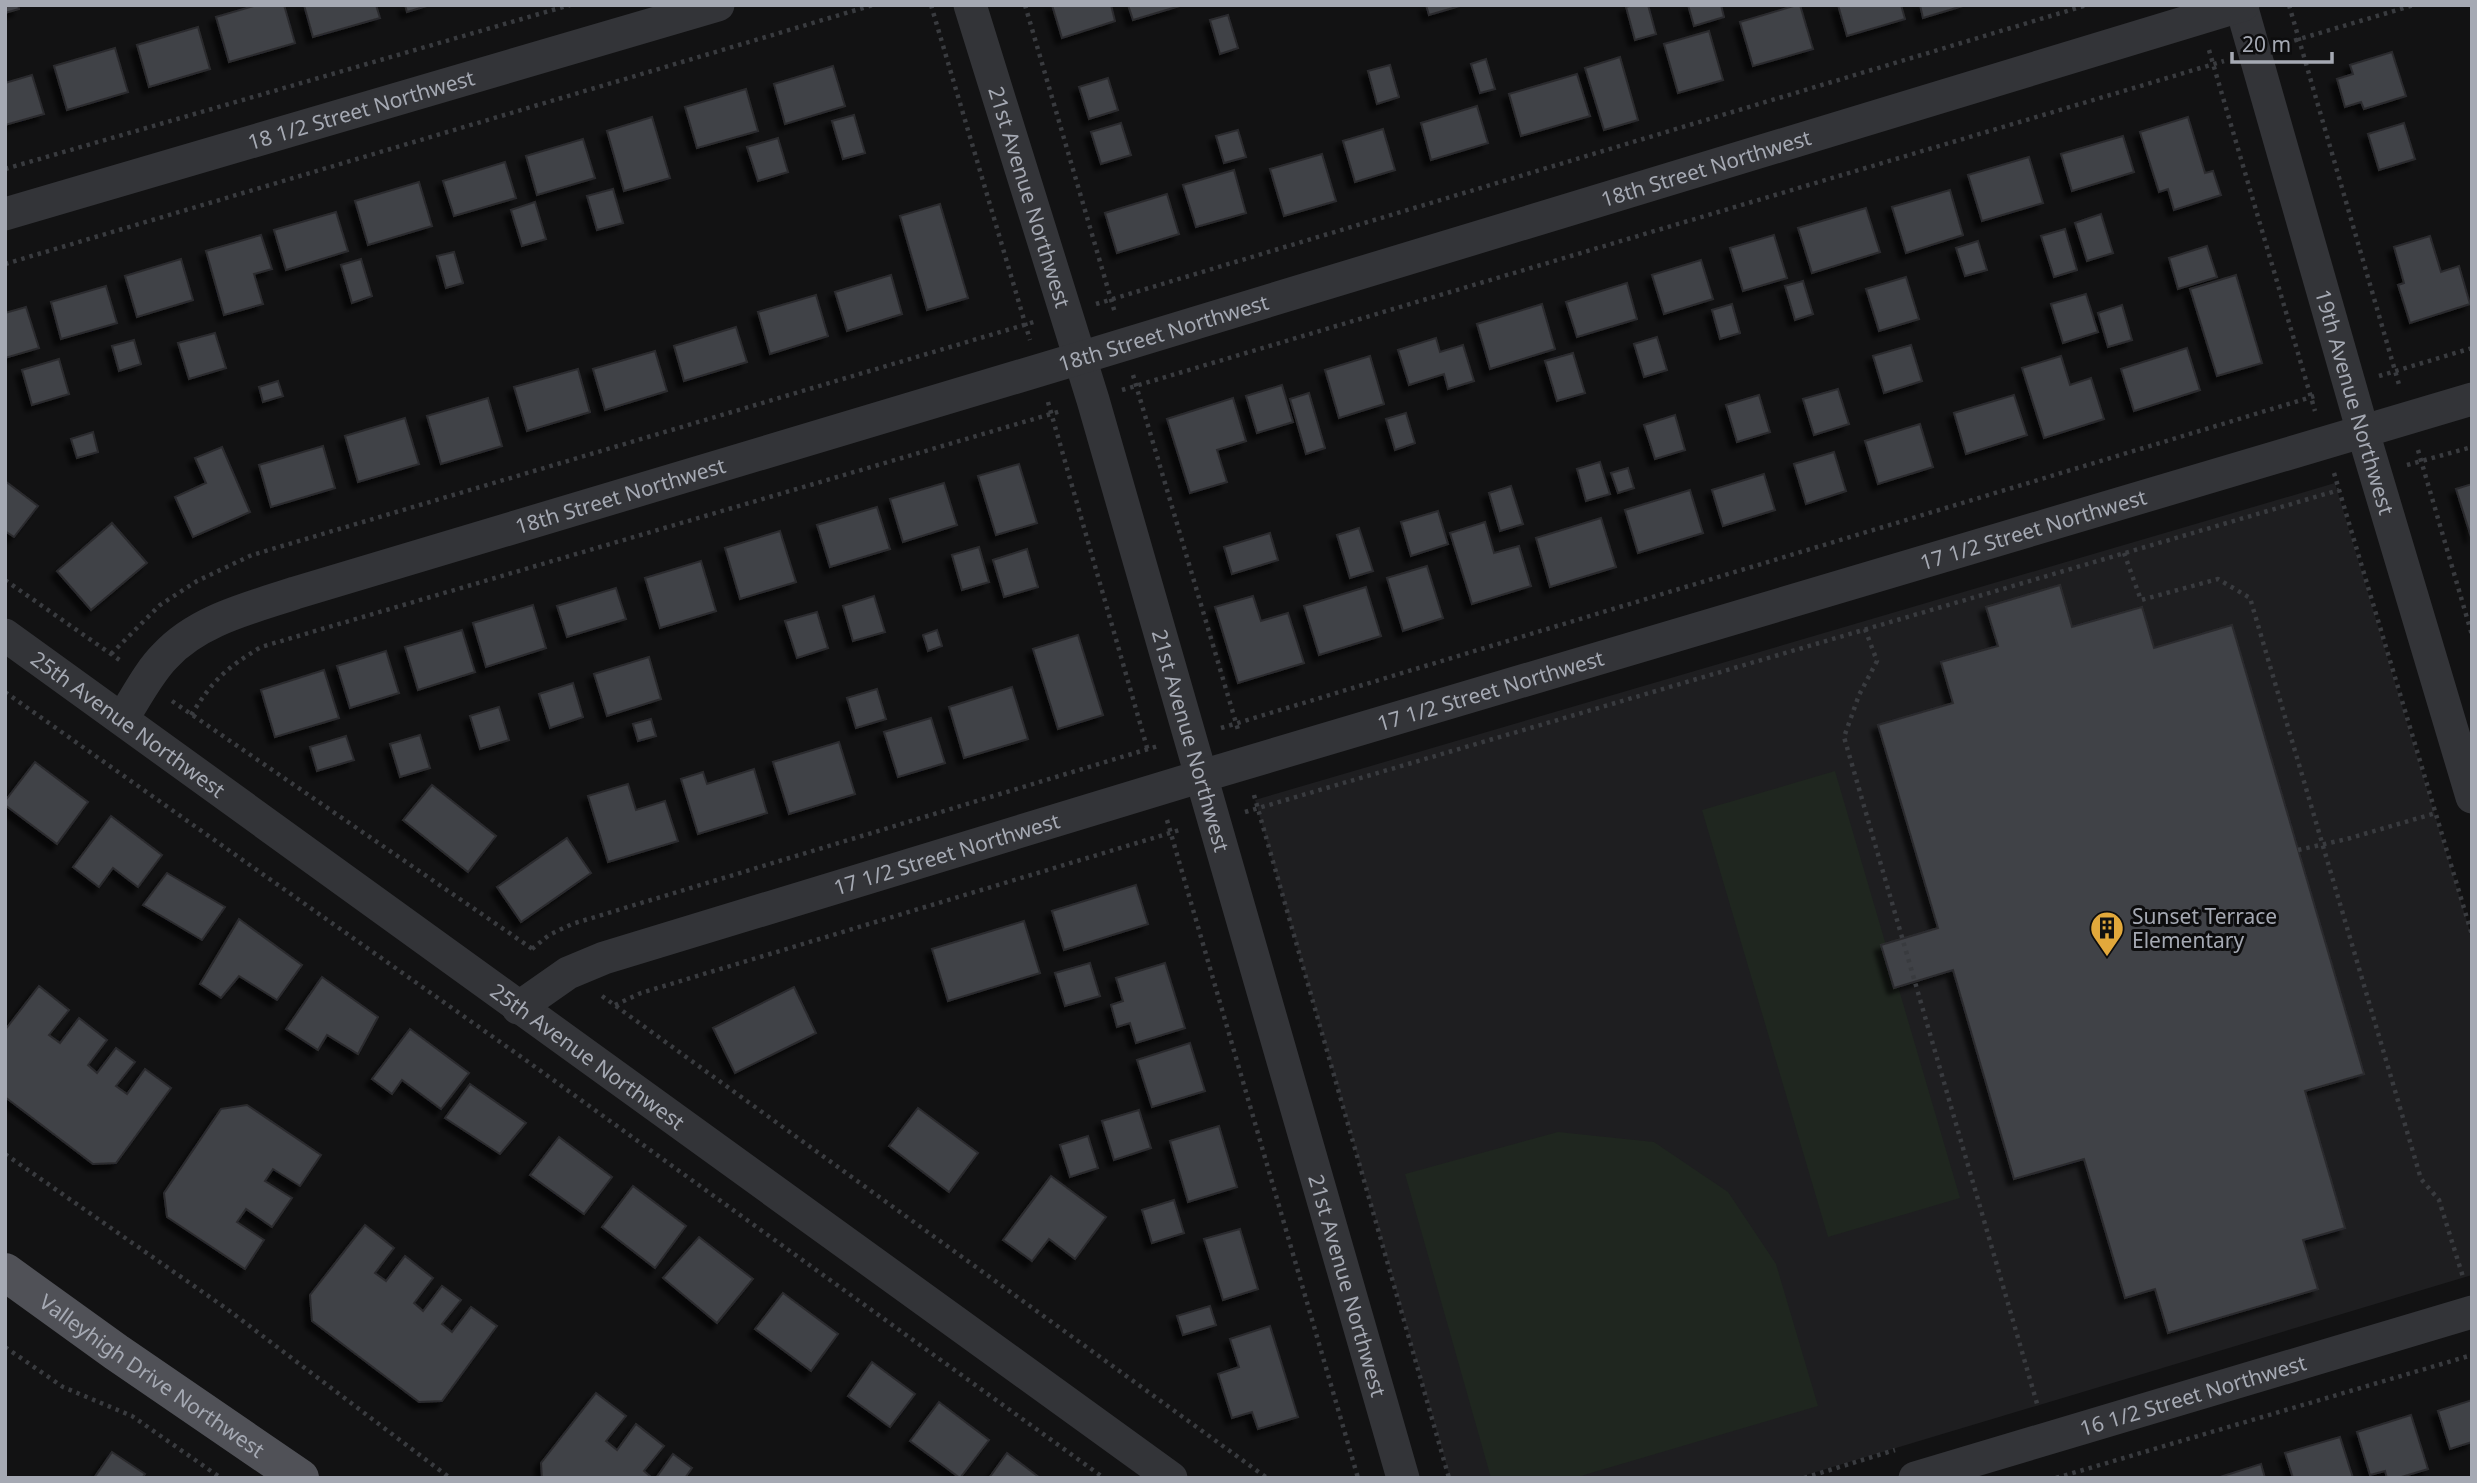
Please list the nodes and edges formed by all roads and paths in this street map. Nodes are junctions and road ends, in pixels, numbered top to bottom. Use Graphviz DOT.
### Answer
graph roads {
  1 [pos="570,5"];
  2 [pos="718,5"];
  3 [pos="873,5"];
  4 [pos="930,5"];
  5 [pos="970,5"];
  6 [pos="1026,5"];
  7 [pos="2087,5"];
  8 [pos="2241,5"];
  9 [pos="2290,5"];
  10 [pos="2414,5"];
  11 [pos="2298,40"];
  12 [pos="5,169"];
  13 [pos="5,214"];
  14 [pos="5,264"];
  15 [pos="2472,348"];
  16 [pos="1080,358"];
  17 [pos="2472,399"];
  18 [pos="2363,432"];
  19 [pos="2472,447"];
  20 [pos="2124,553"];
  21 [pos="5,580"];
  22 [pos="1865,629"];
  23 [pos="5,635"];
  24 [pos="2472,635"];
  25 [pos="5,692"];
  26 [pos="122,719"];
  27 [pos="1236,723"];
  28 [pos="1147,749"];
  29 [pos="1202,776"];
  30 [pos="2472,797"];
  31 [pos="2435,813"];
  32 [pos="2324,845"];
  33 [pos="2298,850"];
  34 [pos="2472,935"];
  35 [pos="518,1008"];
  36 [pos="5,1154"];
  37 [pos="5,1272"];
  38 [pos="2463,1278"];
  39 [pos="2472,1312"];
  40 [pos="5,1347"];
  41 [pos="2472,1355"];
  42 [pos="2047,1438"];
  43 [pos="220,1478"];
  44 [pos="300,1478"];
  45 [pos="450,1478"];
  46 [pos="1104,1478"];
  47 [pos="1171,1478"];
  48 [pos="1268,1478"];
  49 [pos="1358,1478"];
  50 [pos="1403,1478"];
  51 [pos="1449,1478"];
  52 [pos="1915,1478"];
  53 [pos="2056,1478"];
  1 -- 12 [label="path"];
  2 -- 13 [label="street, 18 1/2 Street Northwest"];
  3 -- 14 [label="path"];
  4 -- 21 [label="path"];
  5 -- 16 [label="street, 21st Avenue Northwest"];
  6 -- 7 [label="path"];
  8 -- 16 [label="street, 18th Street Northwest"];
  8 -- 18 [label="street, 19th Avenue Northwest"];
  9 -- 11 [label="path"];
  10 -- 11 [label="path"];
  11 -- 15 [label="path"];
  16 -- 26 [label="street, 18th Street Northwest"];
  16 -- 29 [label="street, 21st Avenue Northwest"];
  17 -- 18 [label="street, 17 1/2 Street Northwest"];
  18 -- 29 [label="street, 17 1/2 Street Northwest"];
  18 -- 30 [label="street, 19th Avenue Northwest"];
  19 -- 24 [label="path"];
  20 -- 22 [label="path"];
  20 -- 31 [label="path"];
  20 -- 32 [label="path"];
  22 -- 42 [label="path"];
  22 -- 51 [label="path"];
  23 -- 26 [label="street, 25th Avenue Northwest"];
  25 -- 46 [label="path"];
  26 -- 35 [label="street, 25th Avenue Northwest"];
  27 -- 27 [label="path"];
  28 -- 28 [label="path"];
  29 -- 35 [label="street, 17 1/2 Street Northwest"];
  29 -- 50 [label="street, 21st Avenue Northwest"];
  31 -- 32 [label="path"];
  31 -- 34 [label="path"];
  32 -- 33 [label="path"];
  32 -- 38 [label="path"];
  35 -- 47 [label="street, 25th Avenue Northwest"];
  36 -- 45 [label="path"];
  37 -- 44 [label="main road, Valleyhigh Drive Northwest"];
  39 -- 42 [label="street, 16 1/2 Street Northwest"];
  40 -- 43 [label="path"];
  41 -- 53 [label="path"];
  42 -- 52 [label="street, 16 1/2 Street Northwest"];
  48 -- 49 [label="path"];
}
